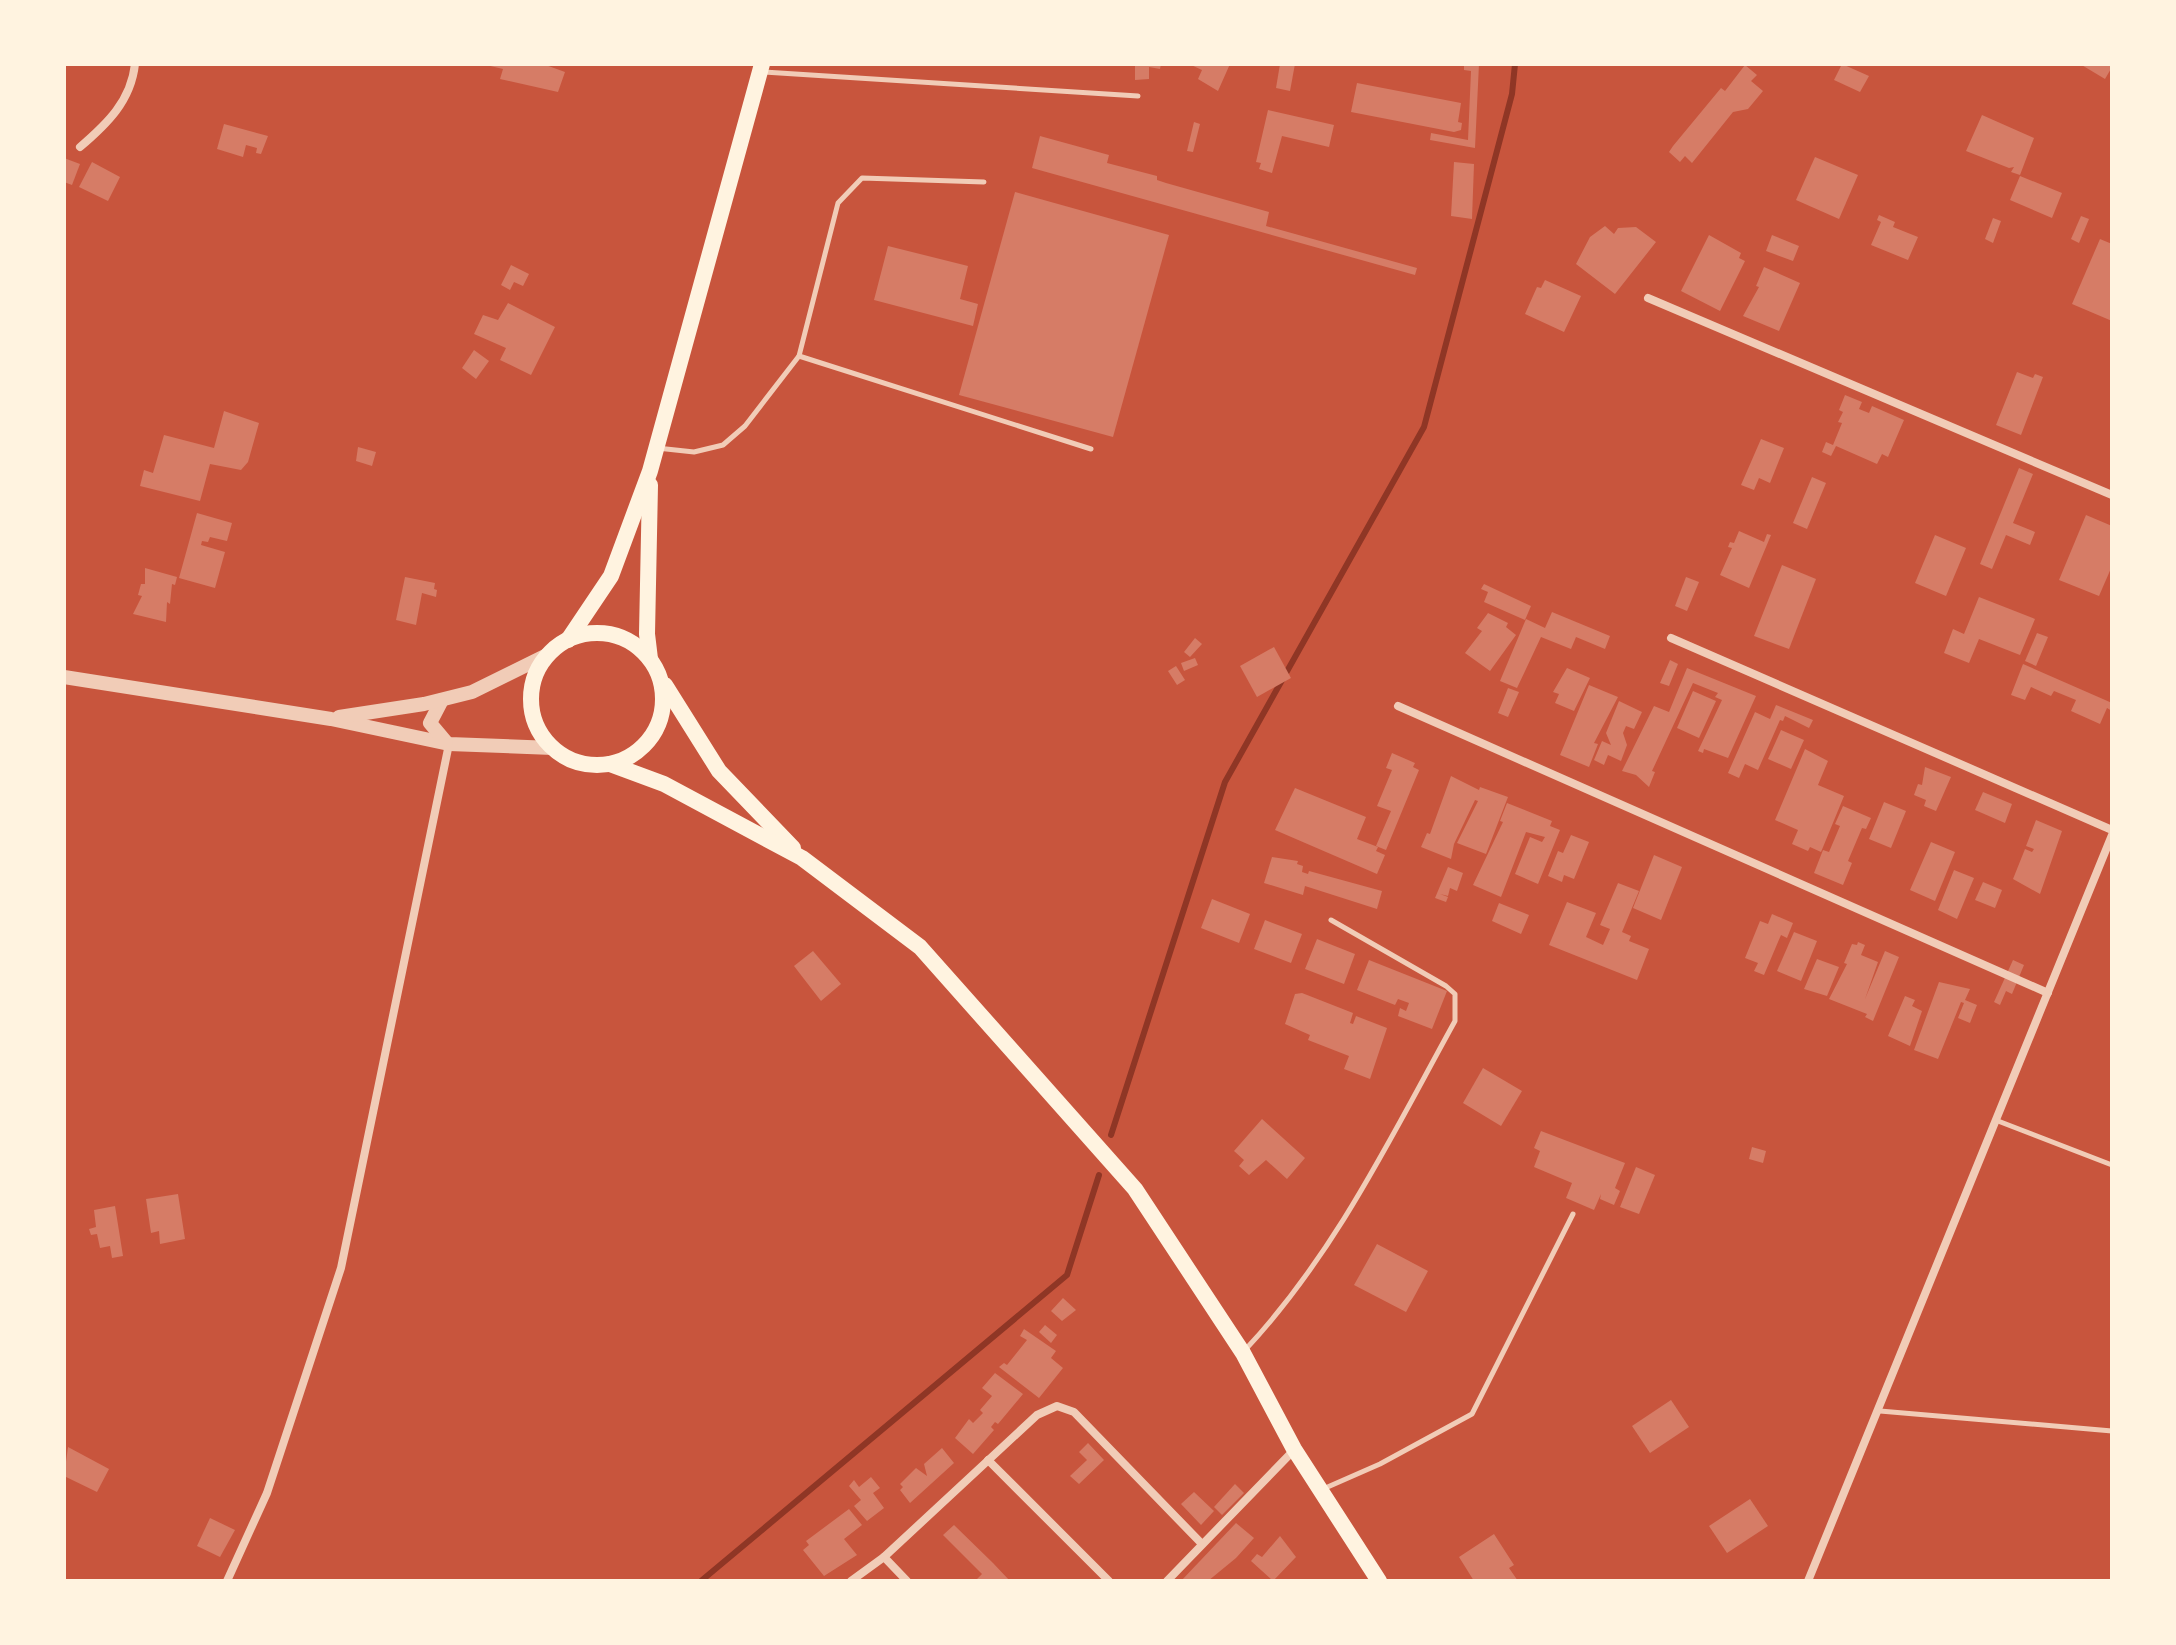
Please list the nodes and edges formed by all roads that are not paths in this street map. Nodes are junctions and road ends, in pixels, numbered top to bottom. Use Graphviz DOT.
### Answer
graph roads {
  1 [pos="135,64"];
  2 [pos="761,68"];
  3 [pos="1138,96"];
  4 [pos="80,147"];
  5 [pos="984,182"];
  6 [pos="1648,298"];
  7 [pos="799,356"];
  8 [pos="656,448"];
  9 [pos="1091,449"];
  10 [pos="650,471"];
  11 [pos="2112,495"];
  12 [pos="1671,638"];
  13 [pos="568,640"];
  14 [pos="549,654"];
  15 [pos="650,659"];
  16 [pos="64,677"];
  17 [pos="661,678"];
  18 [pos="442,700"];
  19 [pos="1398,706"];
  20 [pos="331,719"];
  21 [pos="449,744"];
  22 [pos="553,748"];
  23 [pos="610,764"];
  24 [pos="2112,833"];
  25 [pos="802,858"];
  26 [pos="1331,920"];
  27 [pos="2048,993"];
  28 [pos="1998,1121"];
  29 [pos="2112,1165"];
  30 [pos="1573,1214"];
  31 [pos="1243,1353"];
  32 [pos="1880,1411"];
  33 [pos="2112,1431"];
  34 [pos="1294,1449"];
  35 [pos="988,1460"];
  36 [pos="1322,1489"];
  37 [pos="1202,1544"];
  38 [pos="884,1557"];
  39 [pos="227,1581"];
  40 [pos="851,1581"];
  41 [pos="907,1581"];
  42 [pos="1109,1581"];
  43 [pos="1167,1581"];
  44 [pos="1379,1581"];
  45 [pos="1808,1581"];
  1 -- 4 [label="street"];
  2 -- 3 [label="lane"];
  2 -- 8 [label="main road"];
  5 -- 7 [label="lane"];
  6 -- 11 [label="street"];
  7 -- 8 [label="lane"];
  7 -- 9 [label="lane"];
  8 -- 10 [label="main road"];
  10 -- 13 [label="main road"];
  10 -- 15 [label="main road"];
  12 -- 24 [label="street"];
  13 -- 14 [label="main road"];
  13 -- 15 [label="main road"];
  14 -- 18 [label="street"];
  14 -- 22 [label="main road"];
  15 -- 17 [label="main road"];
  16 -- 20 [label="street"];
  17 -- 23 [label="main road"];
  17 -- 25 [label="main road"];
  18 -- 20 [label="street"];
  18 -- 21 [label="street"];
  19 -- 27 [label="street"];
  20 -- 21 [label="street"];
  21 -- 22 [label="street"];
  21 -- 39 [label="street"];
  22 -- 23 [label="main road"];
  23 -- 25 [label="main road"];
  24 -- 27 [label="street"];
  25 -- 31 [label="main road"];
  26 -- 31 [label="lane"];
  27 -- 28 [label="street"];
  28 -- 29 [label="lane"];
  28 -- 32 [label="street"];
  30 -- 36 [label="lane"];
  31 -- 34 [label="main road"];
  32 -- 33 [label="lane"];
  32 -- 45 [label="street"];
  34 -- 36 [label="main road"];
  34 -- 37 [label="street"];
  35 -- 37 [label="street"];
  35 -- 38 [label="street"];
  35 -- 42 [label="street"];
  36 -- 44 [label="main road"];
  37 -- 43 [label="street"];
  38 -- 40 [label="street"];
  38 -- 41 [label="street"];
}
